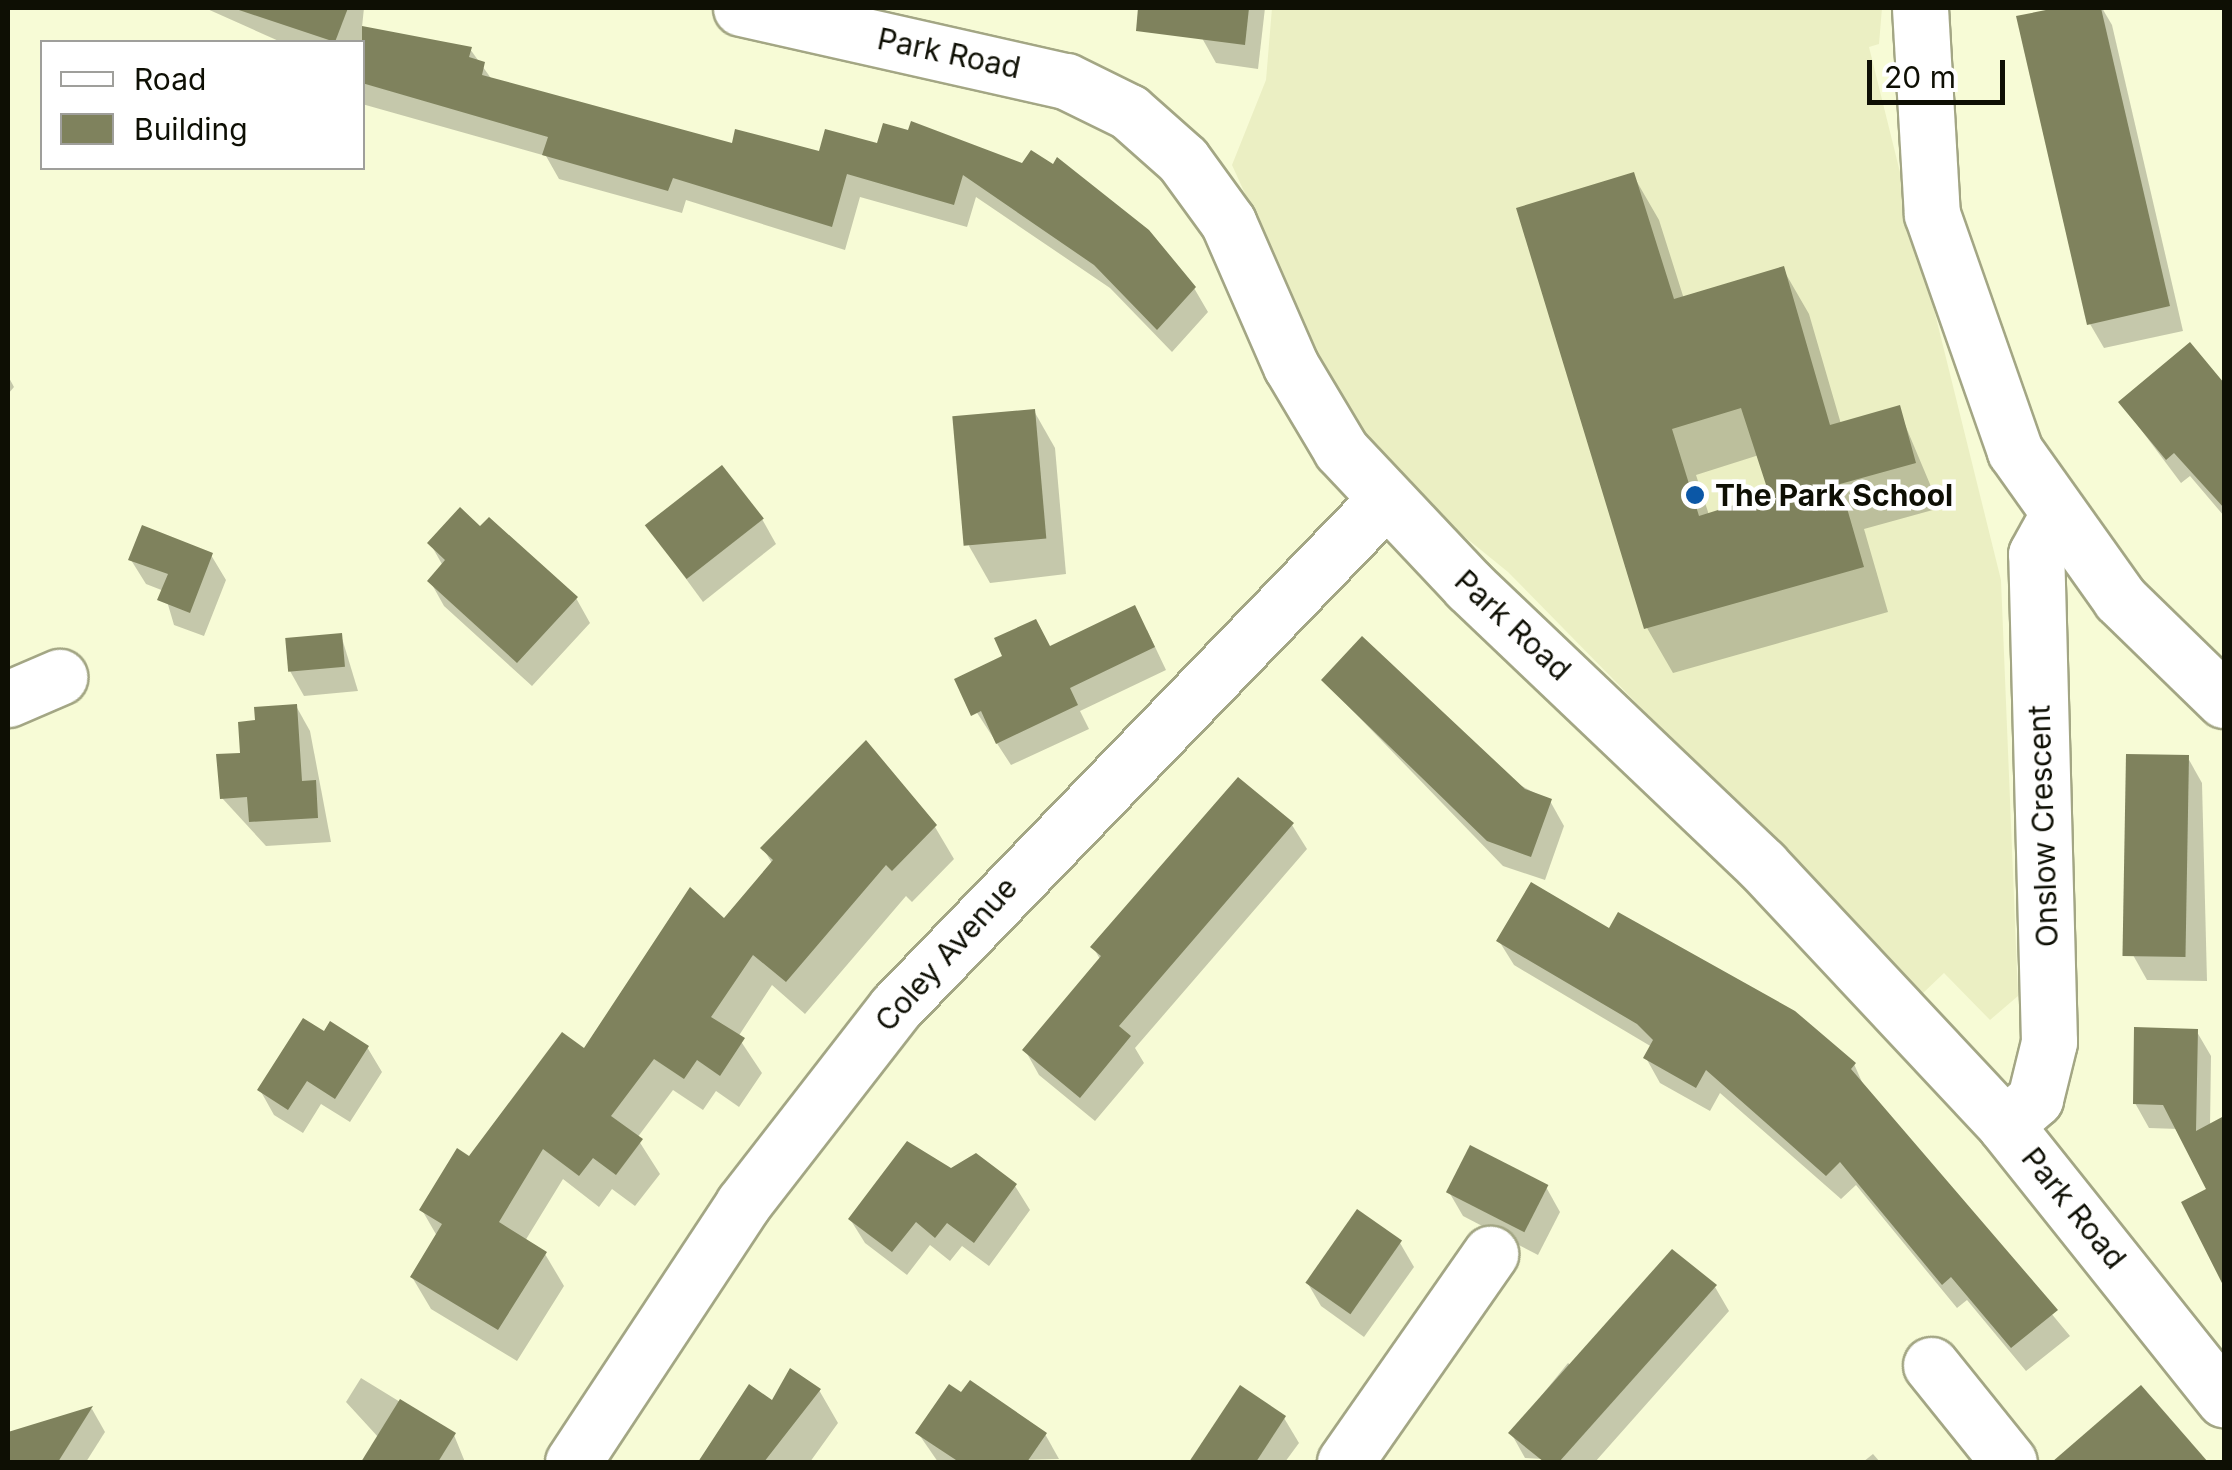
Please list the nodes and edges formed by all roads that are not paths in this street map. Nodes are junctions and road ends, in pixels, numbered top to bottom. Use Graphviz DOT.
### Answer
graph roads {
  1 [pos="741,8"];
  2 [pos="1920,8"];
  3 [pos="1385,500"];
  4 [pos="2056,518"];
  5 [pos="59,677"];
  6 [pos="8,700"];
  7 [pos="2224,700"];
  8 [pos="2005,1125"];
  9 [pos="1490,1254"];
  10 [pos="1931,1366"];
  11 [pos="2224,1399"];
  12 [pos="573,1462"];
  13 [pos="1345,1462"];
  14 [pos="2010,1462"];
  1 -- 3 [label="street, Park Road"];
  2 -- 4 [label="street"];
  3 -- 8 [label="street, Park Road"];
  3 -- 12 [label="street, Coley Avenue"];
  4 -- 7 [label="street"];
  4 -- 8 [label="street, Onslow Crescent"];
  5 -- 6 [label="street"];
  8 -- 11 [label="street, Park Road"];
  9 -- 13 [label="street"];
  10 -- 14 [label="street"];
}
